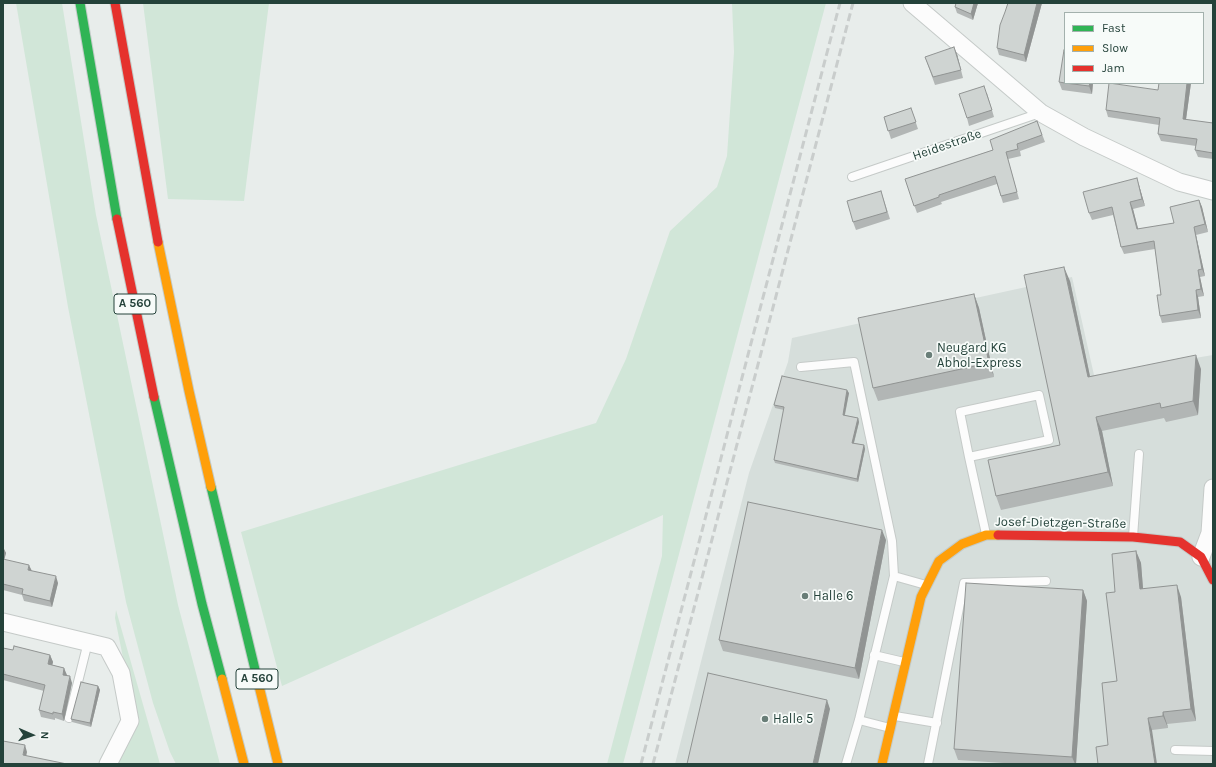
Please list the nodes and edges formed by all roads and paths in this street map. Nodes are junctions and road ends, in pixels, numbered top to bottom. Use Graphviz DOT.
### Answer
graph roads {
  1 [pos="80,3"];
  2 [pos="115,3"];
  3 [pos="912,3"];
  4 [pos="1041,113"];
  5 [pos="852,177"];
  6 [pos="1213,191"];
  7 [pos="801,367"];
  8 [pos="1140,454"];
  9 [pos="969,456"];
  10 [pos="1213,488"];
  11 [pos="986,535"];
  12 [pos="1133,538"];
  13 [pos="1201,556"];
  14 [pos="894,576"];
  15 [pos="1213,580"];
  16 [pos="1046,581"];
  17 [pos="927,585"];
  18 [pos="3,622"];
  19 [pos="88,642"];
  20 [pos="874,655"];
  21 [pos="906,662"];
  22 [pos="894,715"];
  23 [pos="69,718"];
  24 [pos="859,720"];
  25 [pos="937,723"];
  26 [pos="891,728"];
  27 [pos="1175,750"];
  28 [pos="1213,751"];
  29 [pos="108,764"];
  30 [pos="244,764"];
  31 [pos="278,764"];
  32 [pos="846,764"];
  33 [pos="882,764"];
  34 [pos="928,764"];
  1 -- 30 [label="main road, A 560"];
  2 -- 31 [label="main road, A 560"];
  3 -- 4 [label="street"];
  4 -- 5 [label="lane, Heidestraße"];
  4 -- 6 [label="street"];
  7 -- 14 [label="lane"];
  8 -- 12 [label="lane"];
  9 -- 9 [label="lane"];
  9 -- 11 [label="lane"];
  10 -- 13 [label="street"];
  11 -- 12 [label="main road, Josef-Dietzgen-Straße"];
  11 -- 17 [label="main road, Josef-Dietzgen-Straße"];
  12 -- 13 [label="main road, Josef-Dietzgen-Straße"];
  13 -- 15 [label="main road, Josef-Dietzgen-Straße"];
  14 -- 17 [label="lane"];
  14 -- 20 [label="lane"];
  16 -- 25 [label="lane"];
  17 -- 21 [label="main road, Josef-Dietzgen-Straße"];
  18 -- 19 [label="street"];
  19 -- 23 [label="lane"];
  19 -- 29 [label="street"];
  20 -- 21 [label="lane"];
  20 -- 24 [label="lane"];
  21 -- 22 [label="main road, Josef-Dietzgen-Straße"];
  22 -- 25 [label="lane"];
  22 -- 26 [label="main road, Josef-Dietzgen-Straße"];
  24 -- 26 [label="lane"];
  24 -- 32 [label="lane"];
  25 -- 34 [label="lane"];
  26 -- 33 [label="main road, Josef-Dietzgen-Straße"];
  27 -- 28 [label="lane"];
}
